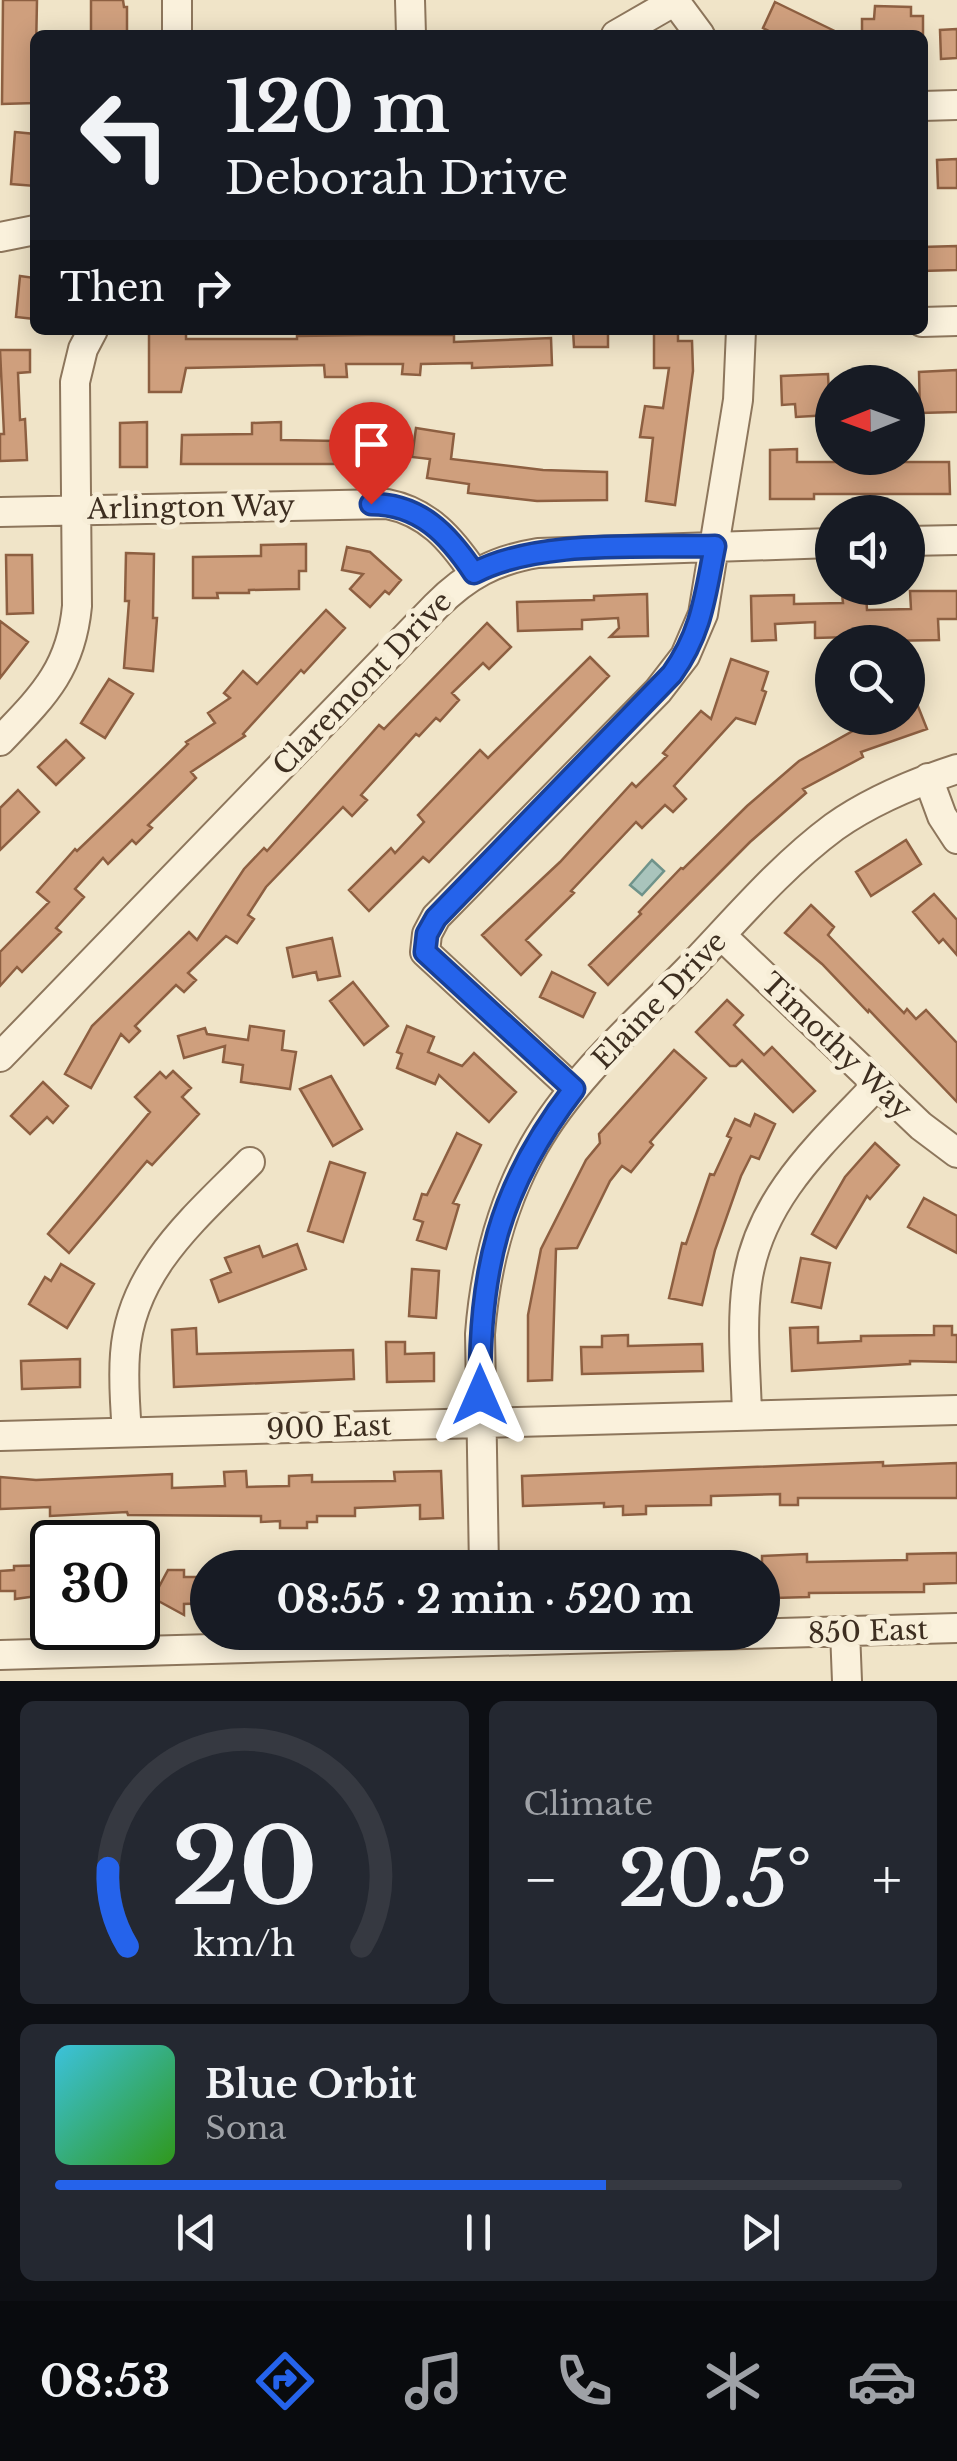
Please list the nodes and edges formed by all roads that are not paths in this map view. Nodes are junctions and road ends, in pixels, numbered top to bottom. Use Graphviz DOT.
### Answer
graph roads {
  1 [pos="177,0"];
  2 [pos="410,0"];
  3 [pos="674,0"];
  4 [pos="177,30"];
  5 [pos="411,30"];
  6 [pos="624,30"];
  7 [pos="696,30"];
  8 [pos="957,105"];
  9 [pos="928,106"];
  10 [pos="30,231"];
  11 [pos="0,237"];
  12 [pos="957,321"];
  13 [pos="928,322"];
  14 [pos="90,335"];
  15 [pos="741,335"];
  16 [pos="77,510"];
  17 [pos="0,512"];
  18 [pos="957,540"];
  19 [pos="925,541"];
  20 [pos="815,543"];
  21 [pos="715,546"];
  22 [pos="474,573"];
  23 [pos="0,741"];
  24 [pos="957,769"];
  25 [pos="928,778"];
  26 [pos="957,839"];
  27 [pos="721,936"];
  28 [pos="0,1057"];
  29 [pos="877,1085"];
  30 [pos="574,1089"];
  31 [pos="957,1153"];
  32 [pos="250,1162"];
  33 [pos="957,1410"];
  34 [pos="747,1415"];
  35 [pos="481,1422"];
  36 [pos="127,1432"];
  37 [pos="0,1436"];
  38 [pos="484,1550"];
  39 [pos="957,1628"];
  40 [pos="844,1631"];
  41 [pos="780,1632"];
  42 [pos="310,1650"];
  43 [pos="0,1656"];
  44 [pos="846,1681"];
  1 -- 4 [label="street"];
  2 -- 5 [label="street"];
  3 -- 6 [label="street"];
  3 -- 7 [label="street"];
  8 -- 9 [label="street"];
  10 -- 11 [label="street"];
  12 -- 13 [label="street"];
  14 -- 16 [label="street"];
  15 -- 21 [label="street"];
  16 -- 17 [label="street, Arlington Way"];
  16 -- 22 [label="street, Arlington Way"];
  16 -- 23 [label="street"];
  18 -- 19 [label="street"];
  20 -- 21 [label="street, Claremont Drive"];
  21 -- 22 [label="street, Claremont Drive"];
  21 -- 30 [label="street"];
  22 -- 28 [label="street, Claremont Drive"];
  24 -- 25 [label="street, Elaine Drive"];
  25 -- 26 [label="street"];
  25 -- 27 [label="street, Elaine Drive"];
  27 -- 29 [label="street, Timothy Way"];
  27 -- 30 [label="street, Elaine Drive"];
  29 -- 31 [label="street, Timothy Way"];
  29 -- 34 [label="street"];
  30 -- 35 [label="street, Elaine Drive"];
  32 -- 36 [label="street"];
  33 -- 34 [label="street, 900 East"];
  34 -- 35 [label="street, 900 East"];
  35 -- 36 [label="street, 900 East"];
  35 -- 38 [label="street, Elaine Drive"];
  36 -- 37 [label="street, 900 East"];
  39 -- 40 [label="street, 850 East"];
  40 -- 41 [label="street, 850 East"];
  40 -- 44 [label="street"];
  42 -- 43 [label="street, 850 East"];
}
